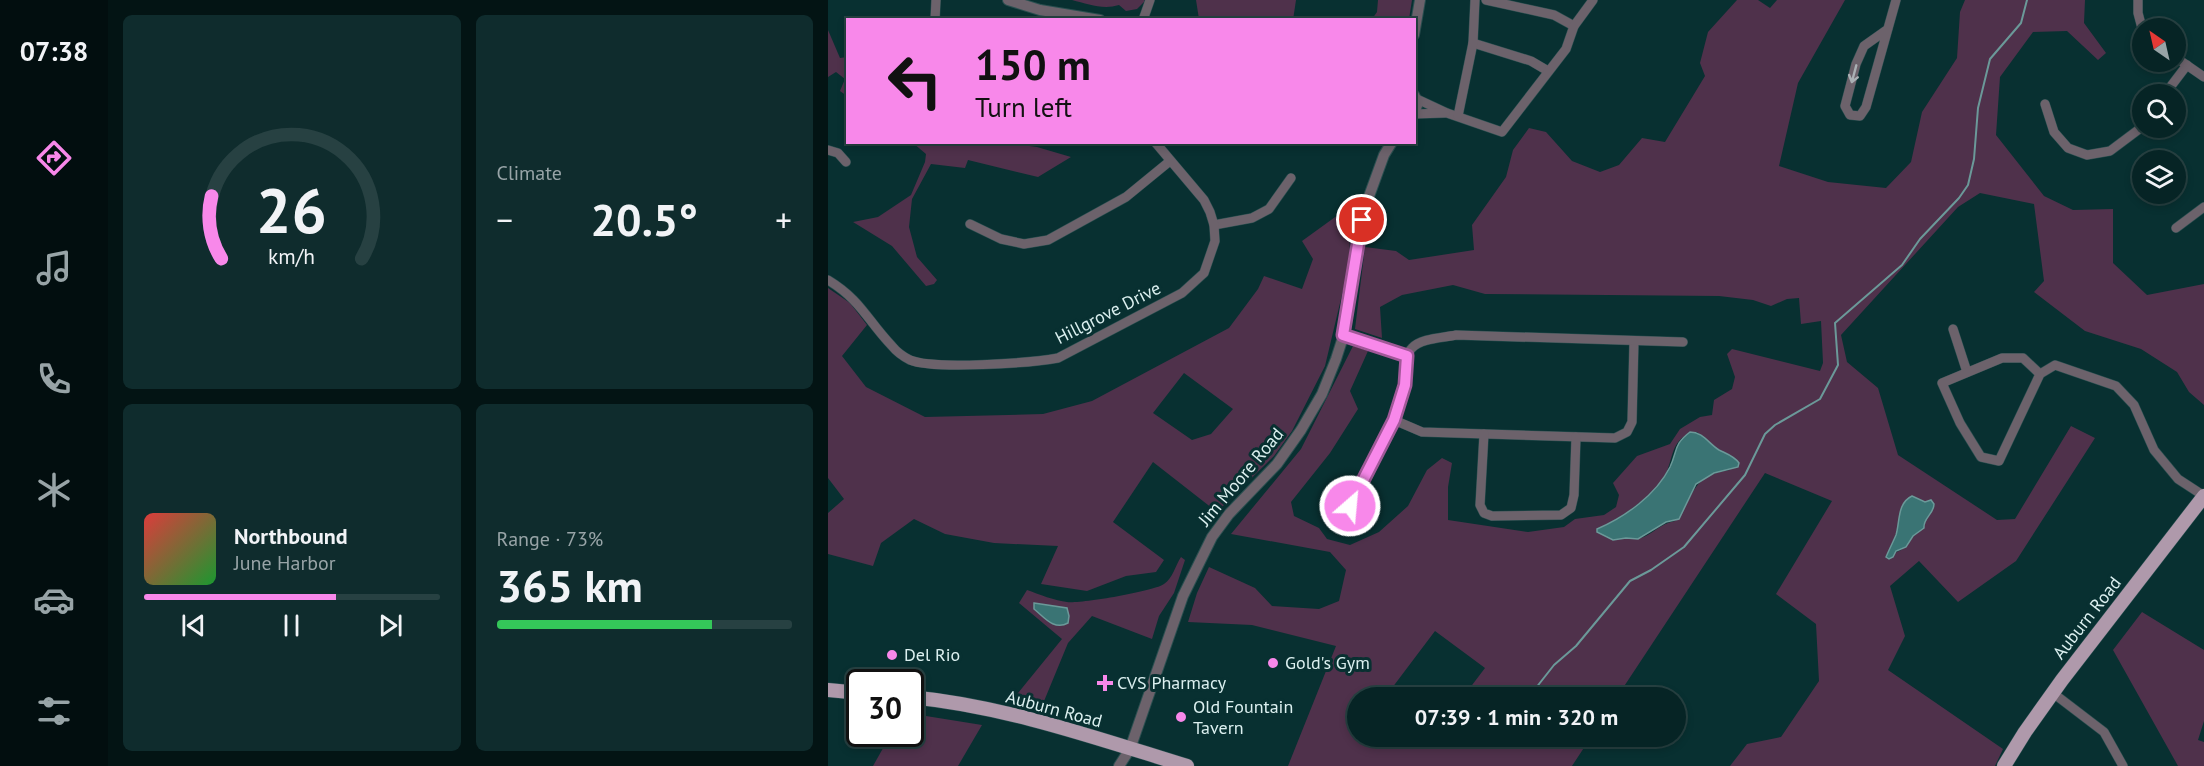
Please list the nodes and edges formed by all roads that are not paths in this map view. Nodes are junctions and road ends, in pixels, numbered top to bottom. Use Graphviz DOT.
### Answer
graph roads {
  1 [pos="936,0"];
  2 [pos="1008,0"];
  3 [pos="1150,0"];
  4 [pos="1420,0"];
  5 [pos="1475,0"];
  6 [pos="1486,0"];
  7 [pos="1593,0"];
  8 [pos="1896,0"];
  9 [pos="2138,0"];
  10 [pos="935,18"];
  11 [pos="1088,18"];
  12 [pos="1144,18"];
  13 [pos="2139,18"];
  14 [pos="1416,23"];
  15 [pos="1574,26"];
  16 [pos="1888,29"];
  17 [pos="1473,43"];
  18 [pos="2187,65"];
  19 [pos="1548,71"];
  20 [pos="2204,77"];
  21 [pos="2173,84"];
  22 [pos="1416,97"];
  23 [pos="2045,104"];
  24 [pos="1416,113"];
  25 [pos="1447,113"];
  26 [pos="1458,116"];
  27 [pos="2132,134"];
  28 [pos="1157,144"];
  29 [pos="1385,144"];
  30 [pos="1391,144"];
  31 [pos="828,150"];
  32 [pos="1384,155"];
  33 [pos="1170,161"];
  34 [pos="846,162"];
  35 [pos="1291,178"];
  36 [pos="2204,207"];
  37 [pos="970,224"];
  38 [pos="1214,225"];
  39 [pos="2176,228"];
  40 [pos="828,280"];
  41 [pos="1953,329"];
  42 [pos="1343,335"];
  43 [pos="1634,341"];
  44 [pos="1683,342"];
  45 [pos="1407,356"];
  46 [pos="1967,372"];
  47 [pos="2040,374"];
  48 [pos="1394,420"];
  49 [pos="1484,434"];
  50 [pos="1576,437"];
  51 [pos="2204,496"];
  52 [pos="1350,517"];
  53 [pos="828,690"];
  54 [pos="846,692"];
  55 [pos="2053,693"];
  56 [pos="924,699"];
  57 [pos="1130,749"];
  58 [pos="1119,766"];
  59 [pos="1187,766"];
  60 [pos="2004,766"];
  61 [pos="2123,766"];
  1 -- 10 [label="street"];
  2 -- 11 [label="street"];
  3 -- 12 [label="street"];
  4 -- 14 [label="street"];
  5 -- 17 [label="street"];
  6 -- 15 [label="street"];
  7 -- 15 [label="street"];
  8 -- 16 [label="street"];
  9 -- 13 [label="street"];
  15 -- 19 [label="street"];
  16 -- 16 [label="street, one-way"];
  17 -- 19 [label="street"];
  17 -- 26 [label="street"];
  18 -- 20 [label="street"];
  18 -- 21 [label="street"];
  19 -- 26 [label="street"];
  22 -- 25 [label="street"];
  23 -- 27 [label="street"];
  24 -- 25 [label="street"];
  25 -- 26 [label="street"];
  28 -- 33 [label="street"];
  29 -- 32 [label="street, Jim Moore Road"];
  30 -- 32 [label="street, Jim Moore Road"];
  31 -- 34 [label="street"];
  32 -- 42 [label="street, Jim Moore Road"];
  33 -- 37 [label="street"];
  33 -- 38 [label="street"];
  35 -- 38 [label="street"];
  36 -- 39 [label="street"];
  38 -- 40 [label="street, Hillgrove Drive"];
  41 -- 46 [label="street"];
  42 -- 45 [label="street"];
  42 -- 57 [label="street, Jim Moore Road"];
  43 -- 44 [label="street"];
  43 -- 45 [label="street"];
  43 -- 50 [label="street"];
  45 -- 48 [label="street"];
  46 -- 47 [label="street"];
  46 -- 47 [label="street"];
  47 -- 51 [label="street"];
  48 -- 49 [label="street"];
  48 -- 52 [label="street"];
  49 -- 50 [label="street"];
  49 -- 50 [label="street"];
  51 -- 55 [label="main road, Auburn Road"];
  53 -- 54 [label="main road"];
  55 -- 60 [label="main road, Auburn Road"];
  55 -- 61 [label="street"];
  56 -- 57 [label="main road, Auburn Road"];
  57 -- 58 [label="street, Jim Moore Road"];
  57 -- 59 [label="main road, Auburn Road"];
}
